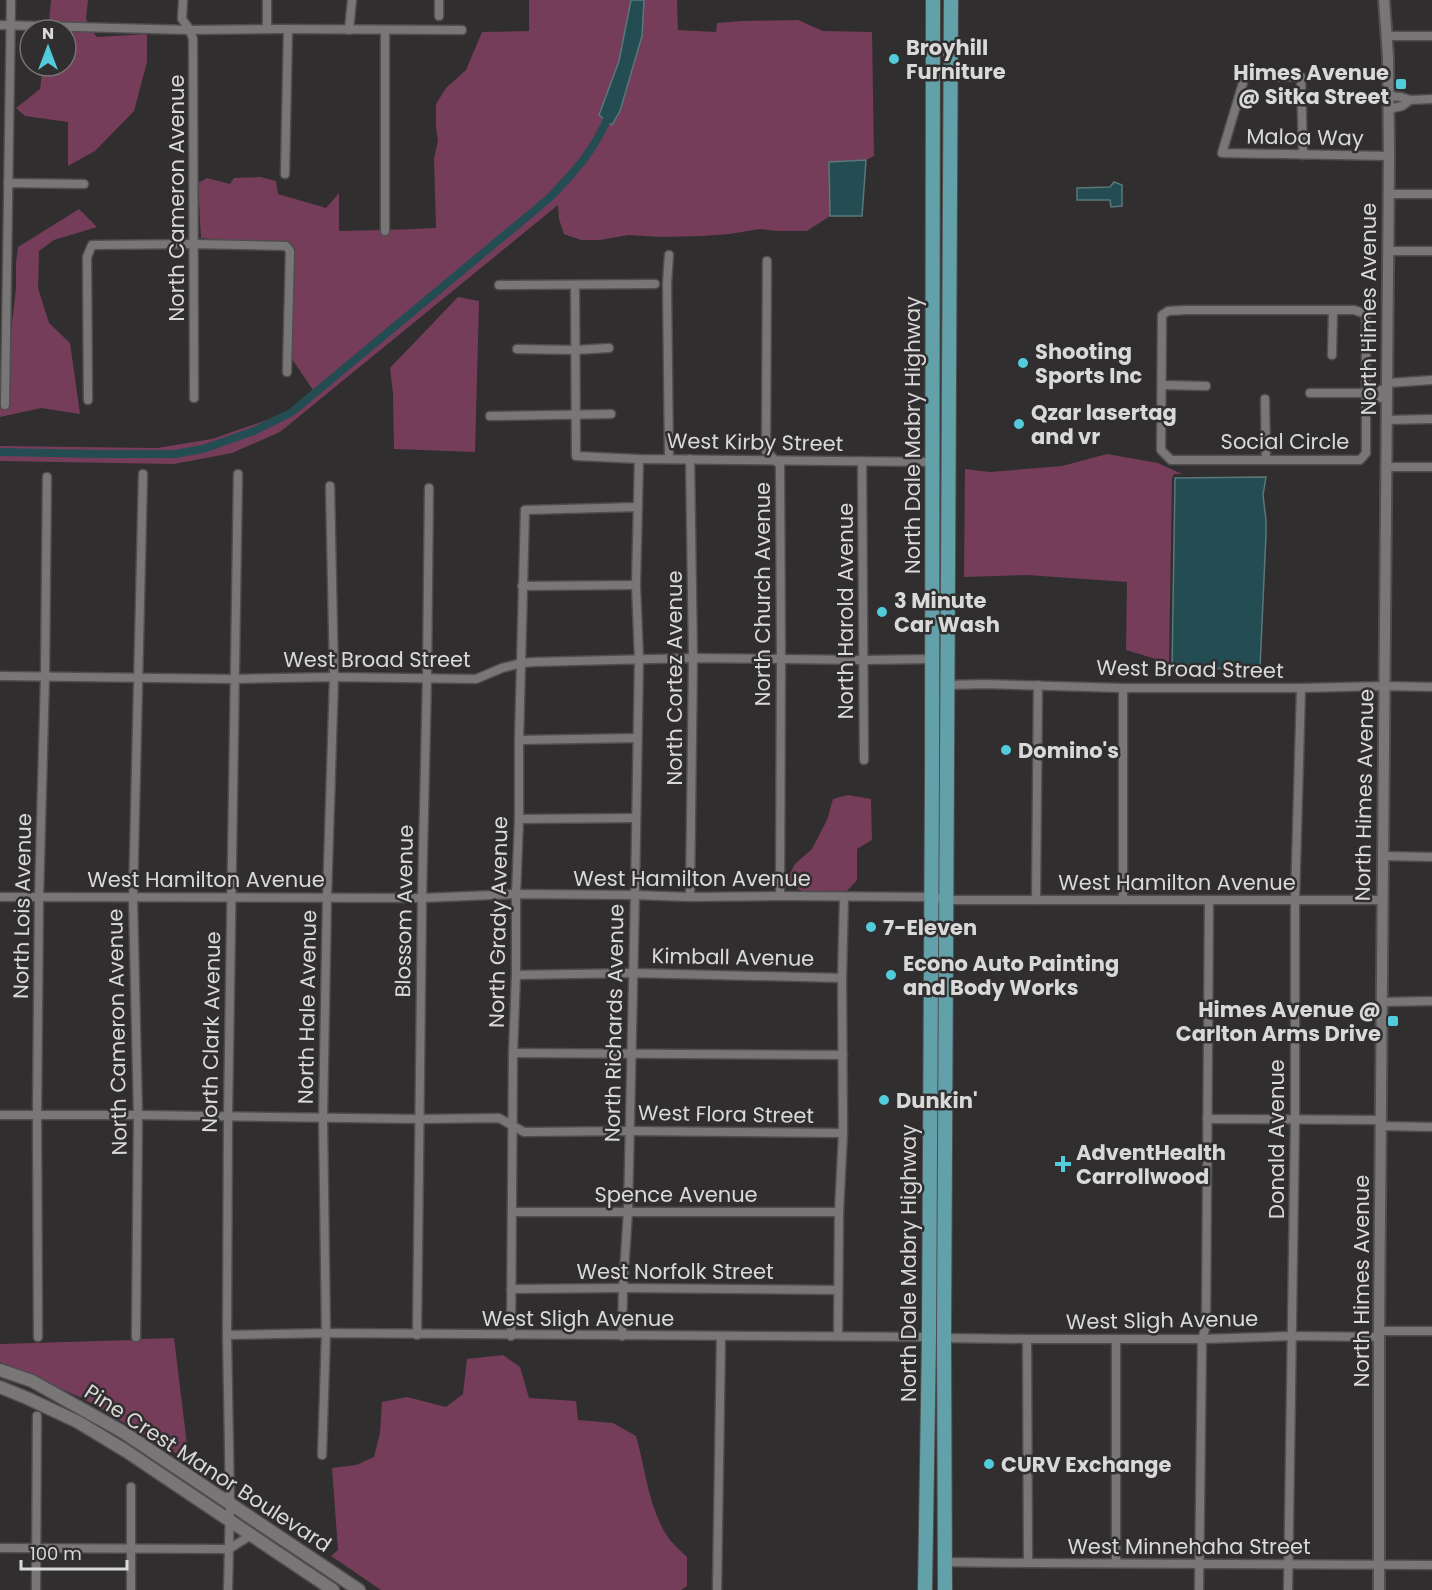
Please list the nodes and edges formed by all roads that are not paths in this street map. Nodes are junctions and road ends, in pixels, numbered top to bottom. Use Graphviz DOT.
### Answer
graph roads {
  1 [pos="11,0"];
  2 [pos="183,0"];
  3 [pos="267,0"];
  4 [pos="352,0"];
  5 [pos="439,0"];
  6 [pos="933,0"];
  7 [pos="951,0"];
  8 [pos="1384,0"];
  9 [pos="439,16"];
  10 [pos="0,25"];
  11 [pos="11,25"];
  12 [pos="267,29"];
  13 [pos="288,29"];
  14 [pos="190,30"];
  15 [pos="349,30"];
  16 [pos="385,30"];
  17 [pos="462,30"];
  18 [pos="1387,36"];
  19 [pos="1432,36"];
  20 [pos="951,75"];
  21 [pos="1389,96"];
  22 [pos="1432,99"];
  23 [pos="1410,100"];
  24 [pos="1389,109"];
  25 [pos="1304,155"];
  26 [pos="1389,156"];
  27 [pos="285,174"];
  28 [pos="8,183"];
  29 [pos="84,184"];
  30 [pos="1388,194"];
  31 [pos="1432,194"];
  32 [pos="385,231"];
  33 [pos="194,244"];
  34 [pos="1388,251"];
  35 [pos="1432,251"];
  36 [pos="669,255"];
  37 [pos="767,261"];
  38 [pos="655,284"];
  39 [pos="498,285"];
  40 [pos="575,286"];
  41 [pos="1333,311"];
  42 [pos="609,348"];
  43 [pos="517,349"];
  44 [pos="575,350"];
  45 [pos="1332,356"];
  46 [pos="287,372"];
  47 [pos="934,377"];
  48 [pos="1432,380"];
  49 [pos="1162,385"];
  50 [pos="1206,386"];
  51 [pos="1388,390"];
  52 [pos="1310,393"];
  53 [pos="1366,393"];
  54 [pos="194,398"];
  55 [pos="1265,399"];
  56 [pos="87,400"];
  57 [pos="5,405"];
  58 [pos="575,414"];
  59 [pos="610,414"];
  60 [pos="490,416"];
  61 [pos="1432,419"];
  62 [pos="1387,420"];
  63 [pos="950,442"];
  64 [pos="639,459"];
  65 [pos="669,459"];
  66 [pos="690,459"];
  67 [pos="774,459"];
  68 [pos="1266,459"];
  69 [pos="862,461"];
  70 [pos="934,462"];
  71 [pos="1386,466"];
  72 [pos="1432,467"];
  73 [pos="143,474"];
  74 [pos="238,474"];
  75 [pos="47,477"];
  76 [pos="330,486"];
  77 [pos="429,488"];
  78 [pos="638,507"];
  79 [pos="636,585"];
  80 [pos="522,586"];
  81 [pos="949,586"];
  82 [pos="693,658"];
  83 [pos="932,658"];
  84 [pos="639,659"];
  85 [pos="781,659"];
  86 [pos="864,660"];
  87 [pos="522,663"];
  88 [pos="0,676"];
  89 [pos="45,677"];
  90 [pos="334,677"];
  91 [pos="139,678"];
  92 [pos="427,678"];
  93 [pos="234,679"];
  94 [pos="948,685"];
  95 [pos="1038,685"];
  96 [pos="1385,686"];
  97 [pos="1432,687"];
  98 [pos="1123,688"];
  99 [pos="1302,688"];
  100 [pos="637,738"];
  101 [pos="519,741"];
  102 [pos="864,760"];
  103 [pos="948,769"];
  104 [pos="636,818"];
  105 [pos="519,819"];
  106 [pos="1383,856"];
  107 [pos="1432,857"];
  108 [pos="516,894"];
  109 [pos="635,895"];
  110 [pos="780,896"];
  111 [pos="0,897"];
  112 [pos="39,897"];
  113 [pos="690,897"];
  114 [pos="844,897"];
  115 [pos="932,897"];
  116 [pos="133,898"];
  117 [pos="231,898"];
  118 [pos="327,898"];
  119 [pos="422,898"];
  120 [pos="948,900"];
  121 [pos="1036,900"];
  122 [pos="1123,900"];
  123 [pos="1209,900"];
  124 [pos="1383,900"];
  125 [pos="1296,901"];
  126 [pos="633,973"];
  127 [pos="516,975"];
  128 [pos="842,978"];
  129 [pos="931,1001"];
  130 [pos="1432,1001"];
  131 [pos="1382,1002"];
  132 [pos="513,1053"];
  133 [pos="631,1054"];
  134 [pos="843,1056"];
  135 [pos="946,1057"];
  136 [pos="931,1081"];
  137 [pos="0,1115"];
  138 [pos="37,1115"];
  139 [pos="138,1115"];
  140 [pos="228,1116"];
  141 [pos="323,1118"];
  142 [pos="419,1119"];
  143 [pos="1207,1119"];
  144 [pos="1295,1120"];
  145 [pos="1382,1123"];
  146 [pos="513,1125"];
  147 [pos="1432,1127"];
  148 [pos="629,1131"];
  149 [pos="843,1133"];
  150 [pos="930,1210"];
  151 [pos="628,1211"];
  152 [pos="512,1212"];
  153 [pos="839,1212"];
  154 [pos="945,1221"];
  155 [pos="623,1288"];
  156 [pos="511,1289"];
  157 [pos="838,1290"];
  158 [pos="1432,1331"];
  159 [pos="326,1334"];
  160 [pos="1379,1334"];
  161 [pos="226,1335"];
  162 [pos="417,1335"];
  163 [pos="838,1335"];
  164 [pos="38,1336"];
  165 [pos="511,1336"];
  166 [pos="622,1336"];
  167 [pos="721,1336"];
  168 [pos="1292,1336"];
  169 [pos="136,1337"];
  170 [pos="929,1337"];
  171 [pos="944,1338"];
  172 [pos="1027,1339"];
  173 [pos="1116,1339"];
  174 [pos="1202,1339"];
  175 [pos="0,1370"];
  176 [pos="0,1387"];
  177 [pos="37,1416"];
  178 [pos="322,1455"];
  179 [pos="944,1479"];
  180 [pos="131,1487"];
  181 [pos="230,1503"];
  182 [pos="229,1520"];
  183 [pos="251,1535"];
  184 [pos="0,1548"];
  185 [pos="36,1548"];
  186 [pos="131,1549"];
  187 [pos="229,1549"];
  188 [pos="945,1562"];
  189 [pos="1028,1563"];
  190 [pos="1116,1563"];
  191 [pos="1199,1563"];
  192 [pos="1288,1564"];
  193 [pos="1380,1564"];
  194 [pos="1432,1565"];
  195 [pos="36,1590"];
  196 [pos="131,1590"];
  197 [pos="228,1590"];
  198 [pos="333,1590"];
  199 [pos="358,1590"];
  200 [pos="717,1590"];
  201 [pos="925,1590"];
  202 [pos="945,1590"];
  203 [pos="1199,1590"];
  204 [pos="1288,1590"];
  205 [pos="1379,1590"];
  1 -- 11 [label="street"];
  2 -- 14 [label="street, North Cameron Avenue"];
  3 -- 12 [label="street"];
  4 -- 15 [label="street"];
  5 -- 9 [label="street"];
  6 -- 20 [label="main road"];
  6 -- 47 [label="main road, North Dale Mabry Highway"];
  7 -- 20 [label="main road, North Dale Mabry Highway"];
  8 -- 18 [label="street, North Himes Avenue"];
  10 -- 11 [label="street"];
  11 -- 14 [label="street"];
  11 -- 28 [label="street"];
  12 -- 13 [label="street"];
  12 -- 14 [label="street"];
  13 -- 15 [label="street"];
  13 -- 27 [label="street"];
  14 -- 33 [label="street, North Cameron Avenue"];
  15 -- 16 [label="street"];
  16 -- 17 [label="street"];
  16 -- 32 [label="street"];
  18 -- 19 [label="street"];
  18 -- 21 [label="street, North Himes Avenue"];
  20 -- 63 [label="main road, North Dale Mabry Highway"];
  21 -- 23 [label="street"];
  21 -- 24 [label="street, North Himes Avenue"];
  22 -- 23 [label="street"];
  23 -- 24 [label="street"];
  24 -- 26 [label="street, North Himes Avenue"];
  25 -- 25 [label="street, Maloa Way"];
  25 -- 26 [label="street, Maloa Way"];
  26 -- 30 [label="street, North Himes Avenue"];
  28 -- 29 [label="street"];
  28 -- 57 [label="street"];
  30 -- 31 [label="street"];
  30 -- 34 [label="street, North Himes Avenue"];
  33 -- 46 [label="street"];
  33 -- 54 [label="street, North Cameron Avenue"];
  33 -- 56 [label="street"];
  34 -- 35 [label="street"];
  34 -- 51 [label="street, North Himes Avenue"];
  36 -- 65 [label="street"];
  37 -- 67 [label="street, North Church Avenue"];
  38 -- 40 [label="street"];
  39 -- 40 [label="street"];
  40 -- 44 [label="street"];
  41 -- 45 [label="street"];
  41 -- 49 [label="street, Social Circle"];
  41 -- 53 [label="street, Social Circle"];
  42 -- 44 [label="street"];
  43 -- 44 [label="street"];
  44 -- 58 [label="street"];
  47 -- 63 [label="main road"];
  47 -- 70 [label="main road, North Dale Mabry Highway"];
  48 -- 51 [label="street"];
  49 -- 50 [label="street"];
  49 -- 68 [label="street, Social Circle"];
  51 -- 53 [label="street"];
  51 -- 62 [label="street, North Himes Avenue"];
  52 -- 53 [label="street"];
  53 -- 68 [label="street, Social Circle"];
  55 -- 68 [label="street"];
  58 -- 59 [label="street"];
  58 -- 60 [label="street"];
  58 -- 64 [label="street, West Kirby Street"];
  61 -- 62 [label="street"];
  62 -- 71 [label="street, North Himes Avenue"];
  63 -- 81 [label="main road, North Dale Mabry Highway"];
  64 -- 65 [label="street, West Kirby Street"];
  64 -- 78 [label="street, North Richards Avenue"];
  65 -- 66 [label="street, West Kirby Street"];
  66 -- 67 [label="street, West Kirby Street"];
  66 -- 82 [label="street, North Cortez Avenue"];
  67 -- 69 [label="street, West Kirby Street"];
  67 -- 85 [label="street, North Church Avenue"];
  69 -- 70 [label="street, West Kirby Street"];
  69 -- 86 [label="street, North Harold Avenue"];
  70 -- 81 [label="main road"];
  70 -- 83 [label="main road, North Dale Mabry Highway"];
  71 -- 72 [label="street"];
  71 -- 96 [label="street, North Himes Avenue"];
  73 -- 91 [label="street, North Cameron Avenue"];
  74 -- 93 [label="street, North Clark Avenue"];
  75 -- 89 [label="street, North Lois Avenue"];
  76 -- 90 [label="street, North Hale Avenue"];
  77 -- 92 [label="street, Blossom Avenue"];
  78 -- 79 [label="street, North Richards Avenue"];
  78 -- 80 [label="street, North Grady Avenue"];
  79 -- 80 [label="street"];
  79 -- 84 [label="street, North Richards Avenue"];
  80 -- 87 [label="street, North Grady Avenue"];
  81 -- 94 [label="main road, North Dale Mabry Highway"];
  82 -- 84 [label="street, West Broad Street"];
  82 -- 85 [label="street, West Broad Street"];
  82 -- 113 [label="street, North Cortez Avenue"];
  83 -- 86 [label="street, West Broad Street"];
  83 -- 103 [label="main road"];
  83 -- 115 [label="main road, North Dale Mabry Highway"];
  84 -- 87 [label="street, West Broad Street"];
  84 -- 100 [label="street, North Richards Avenue"];
  85 -- 86 [label="street, West Broad Street"];
  85 -- 110 [label="street, North Church Avenue"];
  86 -- 102 [label="street, North Harold Avenue"];
  87 -- 92 [label="street, West Broad Street"];
  87 -- 101 [label="street, North Grady Avenue"];
  88 -- 89 [label="street, West Broad Street"];
  89 -- 91 [label="street, West Broad Street"];
  89 -- 112 [label="street, North Lois Avenue"];
  90 -- 92 [label="street, West Broad Street"];
  90 -- 93 [label="street, West Broad Street"];
  90 -- 118 [label="street, North Hale Avenue"];
  91 -- 93 [label="street, West Broad Street"];
  91 -- 116 [label="street, North Cameron Avenue"];
  92 -- 119 [label="street, Blossom Avenue"];
  93 -- 117 [label="street, North Clark Avenue"];
  94 -- 95 [label="street, West Broad Street"];
  94 -- 103 [label="main road, North Dale Mabry Highway"];
  95 -- 98 [label="street, West Broad Street"];
  95 -- 121 [label="street"];
  96 -- 97 [label="street, West Broad Street"];
  96 -- 99 [label="street, West Broad Street"];
  96 -- 106 [label="street, North Himes Avenue"];
  98 -- 99 [label="street, West Broad Street"];
  98 -- 122 [label="street"];
  99 -- 125 [label="street, Donald Avenue"];
  100 -- 101 [label="street"];
  100 -- 104 [label="street, North Richards Avenue"];
  101 -- 105 [label="street, North Grady Avenue"];
  103 -- 120 [label="main road, North Dale Mabry Highway"];
  104 -- 105 [label="street"];
  104 -- 109 [label="street, North Richards Avenue"];
  105 -- 108 [label="street, North Grady Avenue"];
  106 -- 107 [label="street"];
  106 -- 124 [label="street, North Himes Avenue"];
  108 -- 109 [label="street, West Hamilton Avenue"];
  108 -- 119 [label="street, West Hamilton Avenue"];
  108 -- 127 [label="street, North Grady Avenue"];
  109 -- 113 [label="street, West Hamilton Avenue"];
  109 -- 126 [label="street, North Richards Avenue"];
  110 -- 113 [label="street, West Hamilton Avenue"];
  110 -- 114 [label="street, West Hamilton Avenue"];
  111 -- 112 [label="street, West Hamilton Avenue"];
  112 -- 116 [label="street, West Hamilton Avenue"];
  112 -- 138 [label="street, North Lois Avenue"];
  114 -- 115 [label="street, West Hamilton Avenue"];
  114 -- 128 [label="street"];
  115 -- 120 [label="street, West Hamilton Avenue"];
  115 -- 129 [label="main road, North Dale Mabry Highway"];
  116 -- 117 [label="street, West Hamilton Avenue"];
  116 -- 139 [label="street, North Cameron Avenue"];
  117 -- 118 [label="street, West Hamilton Avenue"];
  117 -- 140 [label="street, North Clark Avenue"];
  118 -- 119 [label="street, West Hamilton Avenue"];
  118 -- 141 [label="street, North Hale Avenue"];
  119 -- 142 [label="street, Blossom Avenue"];
  120 -- 121 [label="street, West Hamilton Avenue"];
  120 -- 135 [label="main road, North Dale Mabry Highway"];
  121 -- 122 [label="street, West Hamilton Avenue"];
  122 -- 123 [label="street, West Hamilton Avenue"];
  123 -- 125 [label="street, West Hamilton Avenue"];
  123 -- 143 [label="street"];
  124 -- 125 [label="street, West Hamilton Avenue"];
  124 -- 131 [label="street, North Himes Avenue"];
  125 -- 144 [label="street, Donald Avenue"];
  126 -- 127 [label="street, Kimball Avenue"];
  126 -- 128 [label="street, Kimball Avenue"];
  126 -- 133 [label="street, North Richards Avenue"];
  127 -- 132 [label="street, North Grady Avenue"];
  128 -- 134 [label="street"];
  129 -- 135 [label="main road"];
  129 -- 136 [label="main road, North Dale Mabry Highway"];
  130 -- 131 [label="street"];
  131 -- 145 [label="street, North Himes Avenue"];
  132 -- 133 [label="street"];
  132 -- 146 [label="street, North Grady Avenue"];
  133 -- 134 [label="street"];
  133 -- 148 [label="street, North Richards Avenue"];
  134 -- 149 [label="street"];
  135 -- 154 [label="main road, North Dale Mabry Highway"];
  136 -- 150 [label="main road, North Dale Mabry Highway"];
  136 -- 154 [label="main road"];
  137 -- 138 [label="street, West Flora Street"];
  138 -- 139 [label="street, West Flora Street"];
  138 -- 164 [label="street, North Lois Avenue"];
  139 -- 140 [label="street, West Flora Street"];
  139 -- 169 [label="street, North Cameron Avenue"];
  140 -- 141 [label="street, West Flora Street"];
  140 -- 161 [label="street, North Clark Avenue"];
  141 -- 142 [label="street, West Flora Street"];
  141 -- 159 [label="street, North Hale Avenue"];
  142 -- 146 [label="street, West Flora Street"];
  142 -- 162 [label="street, Blossom Avenue"];
  143 -- 144 [label="street"];
  143 -- 174 [label="street"];
  144 -- 145 [label="street"];
  144 -- 168 [label="street, Donald Avenue"];
  145 -- 147 [label="street"];
  145 -- 160 [label="street, North Himes Avenue"];
  146 -- 148 [label="street, West Flora Street"];
  146 -- 152 [label="street, North Grady Avenue"];
  148 -- 149 [label="street, West Flora Street"];
  148 -- 151 [label="street, North Richards Avenue"];
  149 -- 153 [label="street"];
  150 -- 170 [label="main road, North Dale Mabry Highway"];
  150 -- 171 [label="main road"];
  151 -- 152 [label="street, Spence Avenue"];
  151 -- 153 [label="street, Spence Avenue"];
  151 -- 155 [label="street, North Richards Avenue"];
  152 -- 156 [label="street, North Grady Avenue"];
  153 -- 157 [label="street"];
  154 -- 171 [label="main road, North Dale Mabry Highway"];
  155 -- 156 [label="street, West Norfolk Street"];
  155 -- 157 [label="street, West Norfolk Street"];
  155 -- 166 [label="street, North Richards Avenue"];
  156 -- 165 [label="street, North Grady Avenue"];
  157 -- 163 [label="street"];
  158 -- 160 [label="street, West Sligh Avenue"];
  159 -- 161 [label="street, West Sligh Avenue"];
  159 -- 162 [label="street, West Sligh Avenue"];
  159 -- 178 [label="street, North Hale Avenue"];
  160 -- 168 [label="street, West Sligh Avenue"];
  160 -- 193 [label="street, North Himes Avenue"];
  161 -- 181 [label="street, North Clark Avenue"];
  162 -- 165 [label="street, West Sligh Avenue"];
  163 -- 167 [label="street, West Sligh Avenue"];
  163 -- 170 [label="street, West Sligh Avenue"];
  165 -- 166 [label="street, West Sligh Avenue"];
  166 -- 167 [label="street, West Sligh Avenue"];
  167 -- 200 [label="street"];
  168 -- 174 [label="street, West Sligh Avenue"];
  168 -- 192 [label="street, Donald Avenue"];
  170 -- 179 [label="main road"];
  170 -- 201 [label="main road, North Dale Mabry Highway"];
  171 -- 172 [label="street, West Sligh Avenue"];
  171 -- 179 [label="main road, North Dale Mabry Highway"];
  172 -- 173 [label="street, West Sligh Avenue"];
  172 -- 189 [label="street"];
  173 -- 174 [label="street, West Sligh Avenue"];
  173 -- 190 [label="street"];
  174 -- 191 [label="street"];
  175 -- 181 [label="main road, Pine Crest Manor Boulevard"];
  176 -- 182 [label="main road, Pine Crest Manor Boulevard"];
  177 -- 185 [label="street"];
  179 -- 188 [label="main road, North Dale Mabry Highway"];
  180 -- 186 [label="street"];
  181 -- 182 [label="street, North Clark Avenue"];
  181 -- 199 [label="main road, Pine Crest Manor Boulevard"];
  182 -- 183 [label="main road, Pine Crest Manor Boulevard"];
  182 -- 187 [label="street, North Clark Avenue"];
  183 -- 187 [label="street"];
  183 -- 198 [label="main road, Pine Crest Manor Boulevard"];
  184 -- 185 [label="street"];
  185 -- 186 [label="street"];
  185 -- 195 [label="street"];
  186 -- 187 [label="street"];
  186 -- 196 [label="street"];
  187 -- 197 [label="street, North Clark Avenue"];
  188 -- 189 [label="street, West Minnehaha Street"];
  188 -- 202 [label="main road, North Dale Mabry Highway"];
  189 -- 190 [label="street, West Minnehaha Street"];
  190 -- 191 [label="street, West Minnehaha Street"];
  191 -- 192 [label="street, West Minnehaha Street"];
  191 -- 203 [label="street"];
  192 -- 193 [label="street, West Minnehaha Street"];
  192 -- 204 [label="street, Donald Avenue"];
  193 -- 194 [label="street, West Minnehaha Street"];
  193 -- 205 [label="street, North Himes Avenue"];
}
